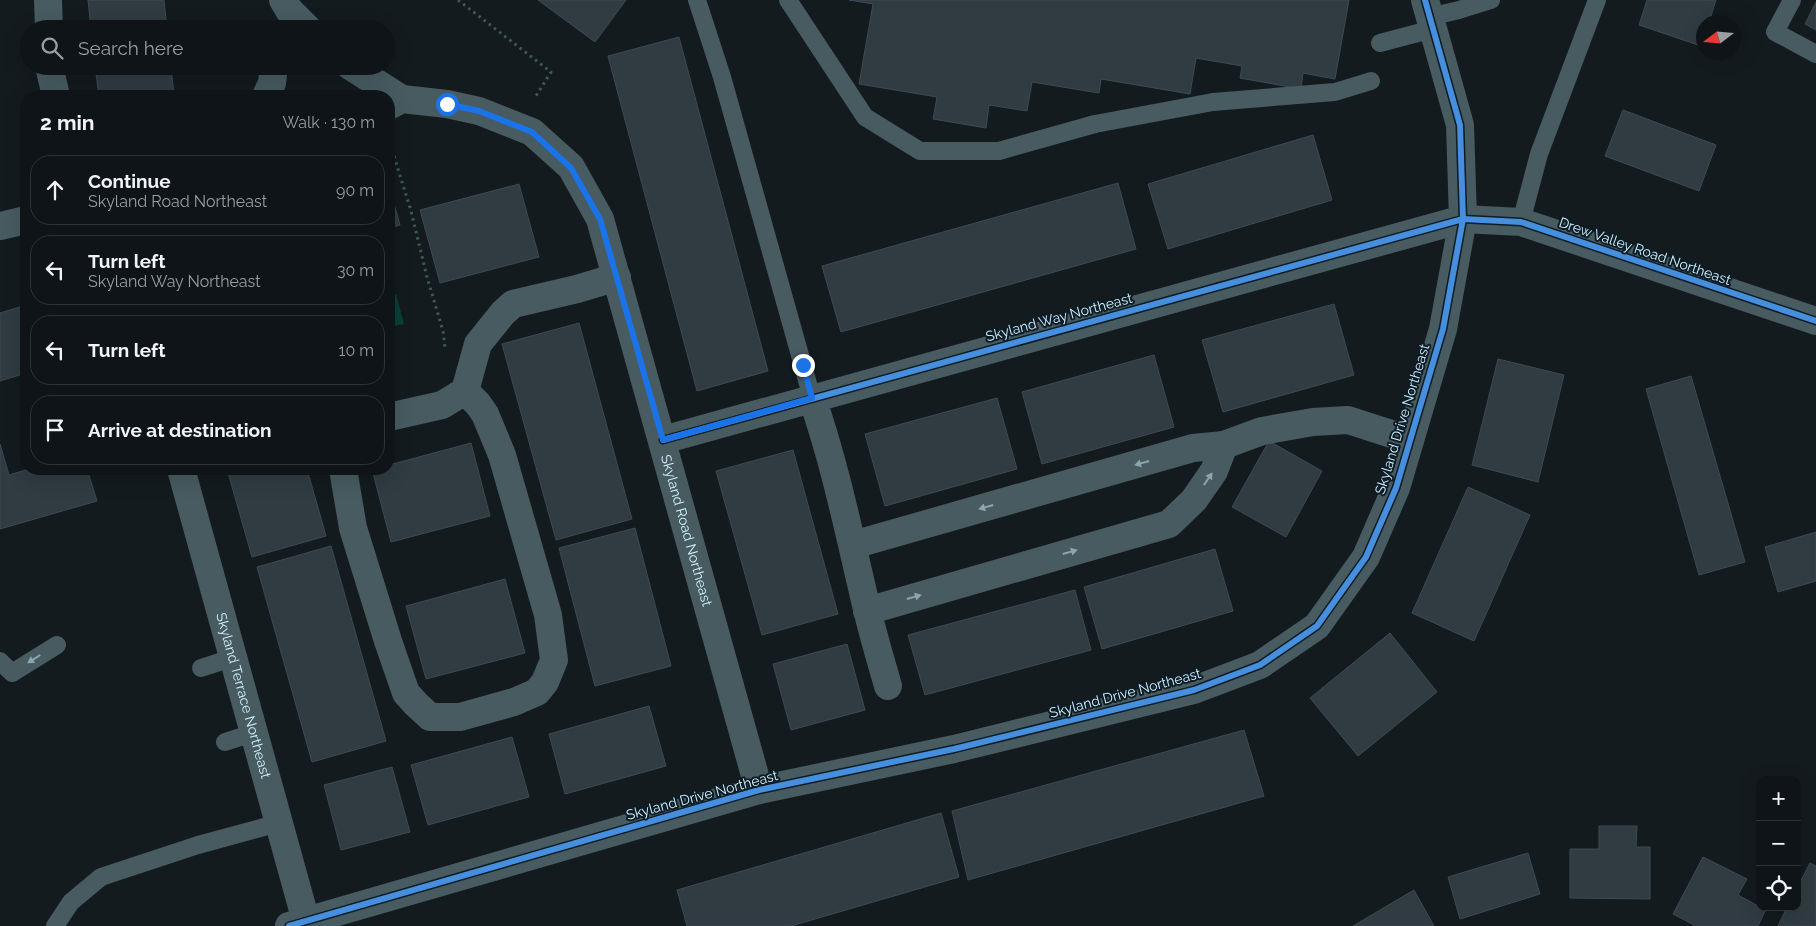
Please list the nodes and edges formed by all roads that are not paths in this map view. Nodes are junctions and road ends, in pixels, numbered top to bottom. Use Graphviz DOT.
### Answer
graph roads {
  1 [pos="48,0"];
  2 [pos="275,0"];
  3 [pos="283,0"];
  4 [pos="697,0"];
  5 [pos="788,0"];
  6 [pos="1491,0"];
  7 [pos="1597,0"];
  8 [pos="1792,0"];
  9 [pos="1429,15"];
  10 [pos="49,20"];
  11 [pos="276,20"];
  12 [pos="299,20"];
  13 [pos="1380,43"];
  14 [pos="1816,54"];
  15 [pos="51,75"];
  16 [pos="273,75"];
  17 [pos="361,75"];
  18 [pos="1371,81"];
  19 [pos="55,90"];
  20 [pos="269,90"];
  21 [pos="380,90"];
  22 [pos="396,103"];
  23 [pos="1463,219"];
  24 [pos="20,221"];
  25 [pos="1521,222"];
  26 [pos="0,226"];
  27 [pos="617,277"];
  28 [pos="1816,321"];
  29 [pos="465,391"];
  30 [pos="812,398"];
  31 [pos="395,416"];
  32 [pos="663,440"];
  33 [pos="1410,440"];
  34 [pos="1224,445"];
  35 [pos="183,475"];
  36 [pos="344,475"];
  37 [pos="853,545"];
  38 [pos="867,611"];
  39 [pos="57,645"];
  40 [pos="232,658"];
  41 [pos="6,667"];
  42 [pos="201,668"];
  43 [pos="888,686"];
  44 [pos="253,733"];
  45 [pos="225,742"];
  46 [pos="760,790"];
  47 [pos="279,823"];
  48 [pos="297,924"];
  49 [pos="55,926"];
  1 -- 10 [label="street"];
  2 -- 11 [label="street"];
  3 -- 12 [label="street"];
  4 -- 30 [label="lane"];
  5 -- 18 [label="lane"];
  6 -- 9 [label="lane"];
  7 -- 25 [label="lane"];
  8 -- 14 [label="lane"];
  9 -- 13 [label="lane"];
  9 -- 23 [label="street, Skyland Drive Northeast"];
  15 -- 19 [label="street"];
  16 -- 20 [label="street"];
  17 -- 21 [label="street, Skyland Road Northeast"];
  22 -- 27 [label="street, Skyland Road Northeast"];
  23 -- 25 [label="street, Drew Valley Road Northeast"];
  23 -- 30 [label="street, Skyland Way Northeast"];
  23 -- 33 [label="street, Skyland Drive Northeast"];
  24 -- 26 [label="street"];
  25 -- 28 [label="street, Drew Valley Road Northeast"];
  27 -- 29 [label="street"];
  27 -- 32 [label="street, Skyland Road Northeast"];
  29 -- 31 [label="street"];
  29 -- 36 [label="street"];
  30 -- 32 [label="street, Skyland Way Northeast"];
  30 -- 37 [label="street"];
  32 -- 46 [label="street, Skyland Road Northeast"];
  33 -- 34 [label="street"];
  33 -- 46 [label="street, Skyland Drive Northeast"];
  34 -- 37 [label="street, one-way"];
  38 -- 34 [label="street, one-way"];
  35 -- 40 [label="street, Skyland Terrace Northeast"];
  37 -- 38 [label="street"];
  38 -- 43 [label="street"];
  39 -- 41 [label="lane, one-way"];
  40 -- 42 [label="lane"];
  40 -- 44 [label="street, Skyland Terrace Northeast"];
  44 -- 45 [label="lane"];
  44 -- 47 [label="street, Skyland Terrace Northeast"];
  46 -- 48 [label="street, Skyland Drive Northeast"];
  47 -- 48 [label="street, Skyland Terrace Northeast"];
  47 -- 49 [label="lane"];
}
